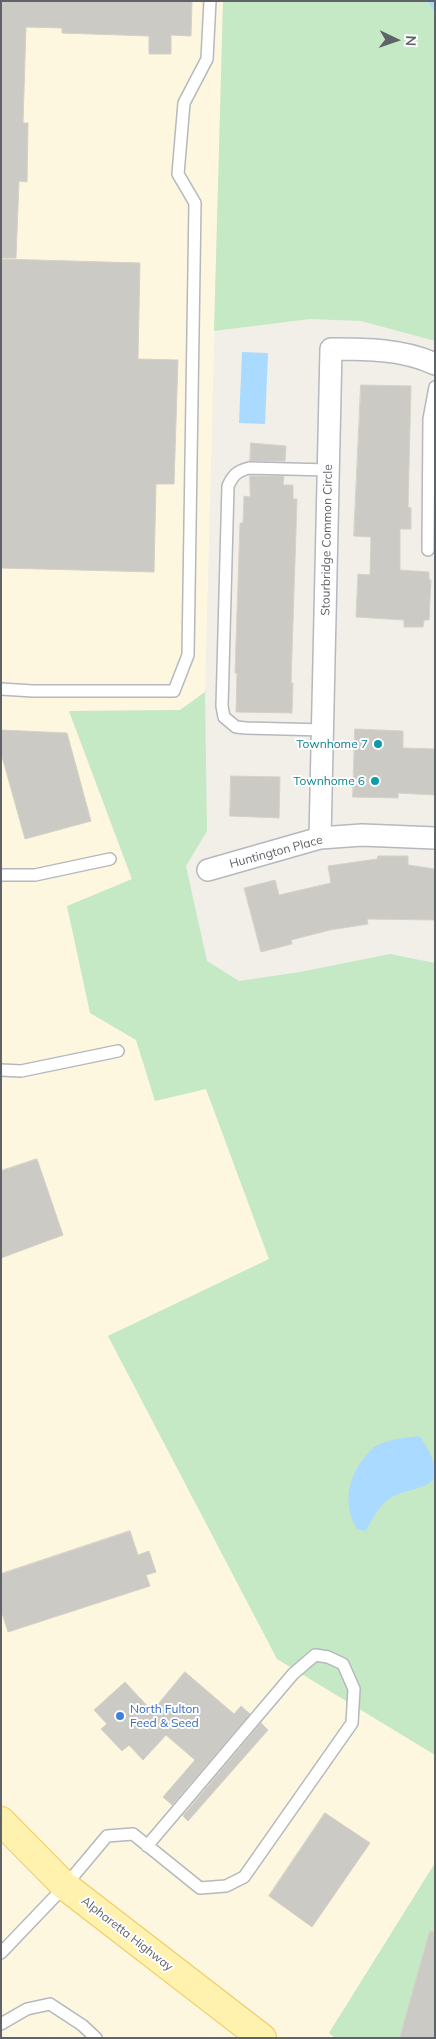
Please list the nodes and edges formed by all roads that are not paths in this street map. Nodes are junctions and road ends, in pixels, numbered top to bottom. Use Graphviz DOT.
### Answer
graph roads {
  1 [pos="210,1"];
  2 [pos="435,364"];
  3 [pos="435,388"];
  4 [pos="328,470"];
  5 [pos="432,504"];
  6 [pos="428,550"];
  7 [pos="1,689"];
  8 [pos="324,730"];
  9 [pos="320,838"];
  10 [pos="435,838"];
  11 [pos="110,859"];
  12 [pos="208,870"];
  13 [pos="1,875"];
  14 [pos="118,1051"];
  15 [pos="1,1070"];
  16 [pos="1,1821"];
  17 [pos="148,1846"];
  18 [pos="65,1886"];
  19 [pos="1,1953"];
  20 [pos="1,2024"];
  21 [pos="96,2038"];
  22 [pos="262,2038"];
  1 -- 7 [label="lane"];
  2 -- 4 [label="street, Stourbridge Common Circle"];
  3 -- 5 [label="lane"];
  4 -- 8 [label="street, Stourbridge Common Circle"];
  4 -- 8 [label="lane"];
  5 -- 6 [label="lane"];
  8 -- 9 [label="street, Stourbridge Common Circle"];
  9 -- 10 [label="street, Huntington Place"];
  9 -- 12 [label="street, Huntington Place"];
  11 -- 13 [label="lane"];
  14 -- 15 [label="lane"];
  16 -- 18 [label="main road, Alpharetta Highway"];
  17 -- 17 [label="lane"];
  17 -- 18 [label="lane"];
  18 -- 19 [label="lane"];
  18 -- 22 [label="main road, Alpharetta Highway"];
  20 -- 21 [label="lane"];
}
